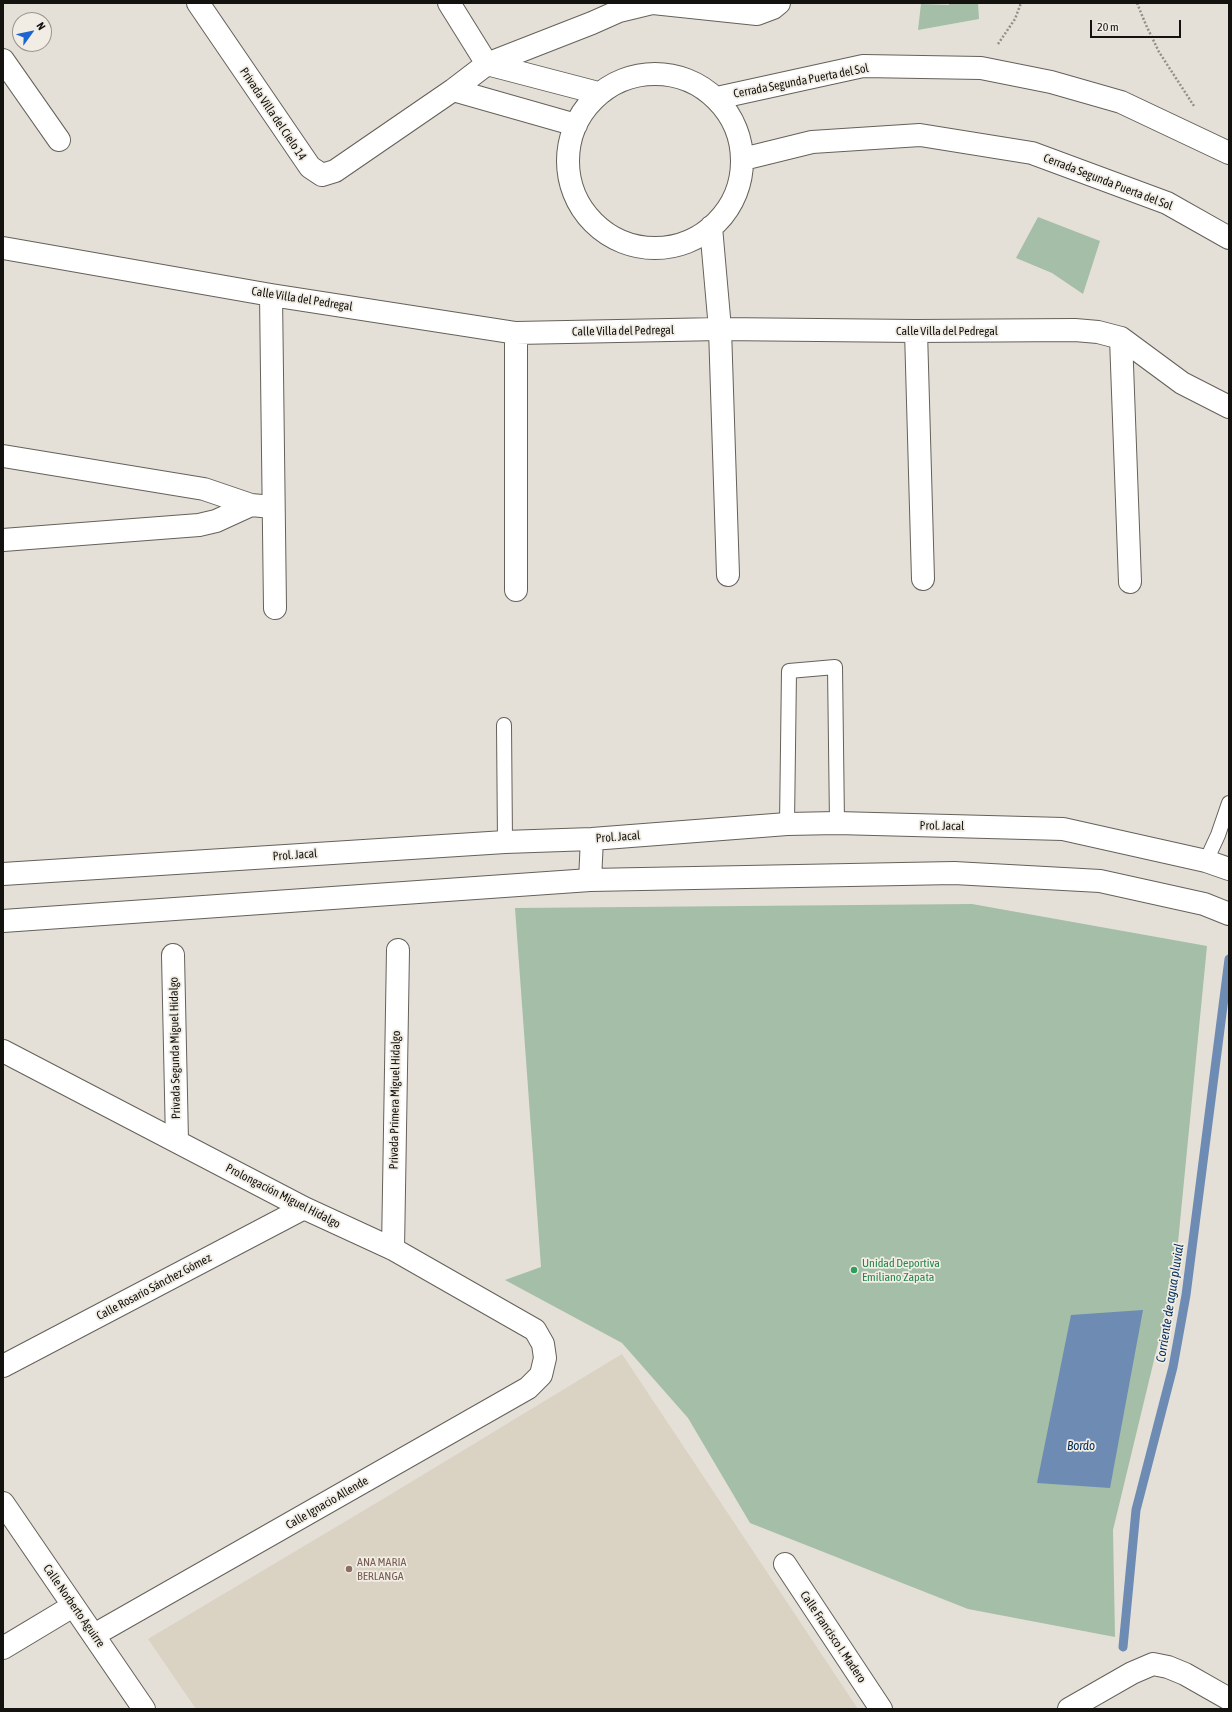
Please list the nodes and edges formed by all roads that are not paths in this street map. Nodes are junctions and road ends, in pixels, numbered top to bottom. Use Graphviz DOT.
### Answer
graph roads {
  1 [pos="198,3"];
  2 [pos="449,3"];
  3 [pos="653,3"];
  4 [pos="779,3"];
  5 [pos="679,4"];
  6 [pos="3,60"];
  7 [pos="487,64"];
  8 [pos="453,90"];
  9 [pos="598,93"];
  10 [pos="717,98"];
  11 [pos="576,125"];
  12 [pos="58,140"];
  13 [pos="1229,153"];
  14 [pos="743,159"];
  15 [pos="711,227"];
  16 [pos="1229,238"];
  17 [pos="3,248"];
  18 [pos="271,295"];
  19 [pos="720,329"];
  20 [pos="916,331"];
  21 [pos="516,333"];
  22 [pos="1122,338"];
  23 [pos="1229,407"];
  24 [pos="3,456"];
  25 [pos="262,506"];
  26 [pos="3,540"];
  27 [pos="728,575"];
  28 [pos="924,579"];
  29 [pos="1130,582"];
  30 [pos="516,590"];
  31 [pos="275,608"];
  32 [pos="504,725"];
  33 [pos="1229,803"];
  34 [pos="837,823"];
  35 [pos="787,824"];
  36 [pos="592,838"];
  37 [pos="505,842"];
  38 [pos="1206,861"];
  39 [pos="1229,870"];
  40 [pos="3,874"];
  41 [pos="590,880"];
  42 [pos="1229,914"];
  43 [pos="3,921"];
  44 [pos="398,950"];
  45 [pos="173,954"];
  46 [pos="3,1051"];
  47 [pos="178,1141"];
  48 [pos="304,1208"];
  49 [pos="392,1250"];
  50 [pos="545,1358"];
  51 [pos="3,1366"];
  52 [pos="3,1503"];
  53 [pos="785,1564"];
  54 [pos="73,1606"];
  55 [pos="94,1635"];
  56 [pos="3,1648"];
  57 [pos="1229,1699"];
  58 [pos="144,1709"];
  59 [pos="881,1709"];
  60 [pos="1069,1709"];
  1 -- 8 [label="street, Privada Villa del Cielo 14"];
  2 -- 7 [label="street"];
  3 -- 5 [label="street, Privada Villa del Cielo 14"];
  3 -- 7 [label="street, Privada Villa del Cielo 14"];
  4 -- 5 [label="street, Privada Villa del Cielo 14"];
  6 -- 12 [label="street"];
  7 -- 8 [label="street, Privada Villa del Cielo 14"];
  7 -- 9 [label="street"];
  8 -- 11 [label="street"];
  9 -- 10 [label="street"];
  9 -- 11 [label="street"];
  10 -- 13 [label="street, Cerrada Segunda Puerta del Sol"];
  10 -- 14 [label="street"];
  11 -- 15 [label="street"];
  14 -- 15 [label="street"];
  14 -- 16 [label="street, Cerrada Segunda Puerta del Sol"];
  15 -- 19 [label="street"];
  17 -- 18 [label="street, Calle Villa del Pedregal"];
  18 -- 21 [label="street, Calle Villa del Pedregal"];
  18 -- 25 [label="street"];
  19 -- 20 [label="street, Calle Villa del Pedregal"];
  19 -- 21 [label="street, Calle Villa del Pedregal"];
  19 -- 27 [label="street"];
  20 -- 22 [label="street, Calle Villa del Pedregal"];
  20 -- 28 [label="street"];
  21 -- 30 [label="street"];
  22 -- 23 [label="street, Calle Villa del Pedregal"];
  22 -- 29 [label="street"];
  24 -- 25 [label="street"];
  25 -- 26 [label="street"];
  25 -- 31 [label="street"];
  32 -- 37 [label="lane"];
  33 -- 38 [label="lane"];
  34 -- 35 [label="street, Prol. Jacal"];
  34 -- 35 [label="lane"];
  34 -- 38 [label="street, Prol. Jacal"];
  35 -- 36 [label="street, Prol. Jacal"];
  36 -- 37 [label="street, Prol. Jacal"];
  36 -- 41 [label="street"];
  37 -- 40 [label="street, Prol. Jacal"];
  38 -- 39 [label="street, Prol. Jacal"];
  41 -- 42 [label="street"];
  41 -- 43 [label="street"];
  44 -- 49 [label="street, Privada Primera Miguel Hidalgo"];
  45 -- 47 [label="street, Privada Segunda Miguel Hidalgo"];
  46 -- 47 [label="street, Prolongación Miguel Hidalgo"];
  47 -- 48 [label="street, Prolongación Miguel Hidalgo"];
  48 -- 49 [label="street, Prolongación Miguel Hidalgo"];
  48 -- 51 [label="street, Calle Rosario Sánchez Gómez"];
  49 -- 50 [label="street, Prolongación Miguel Hidalgo"];
  50 -- 55 [label="street, Calle Ignacio Allende"];
  52 -- 54 [label="street, Calle Norberto Aguirre"];
  53 -- 59 [label="street, Calle Francisco I. Madero"];
  54 -- 55 [label="street, Calle Norberto Aguirre"];
  54 -- 56 [label="street"];
  55 -- 58 [label="street, Calle Norberto Aguirre"];
  57 -- 60 [label="street"];
}
